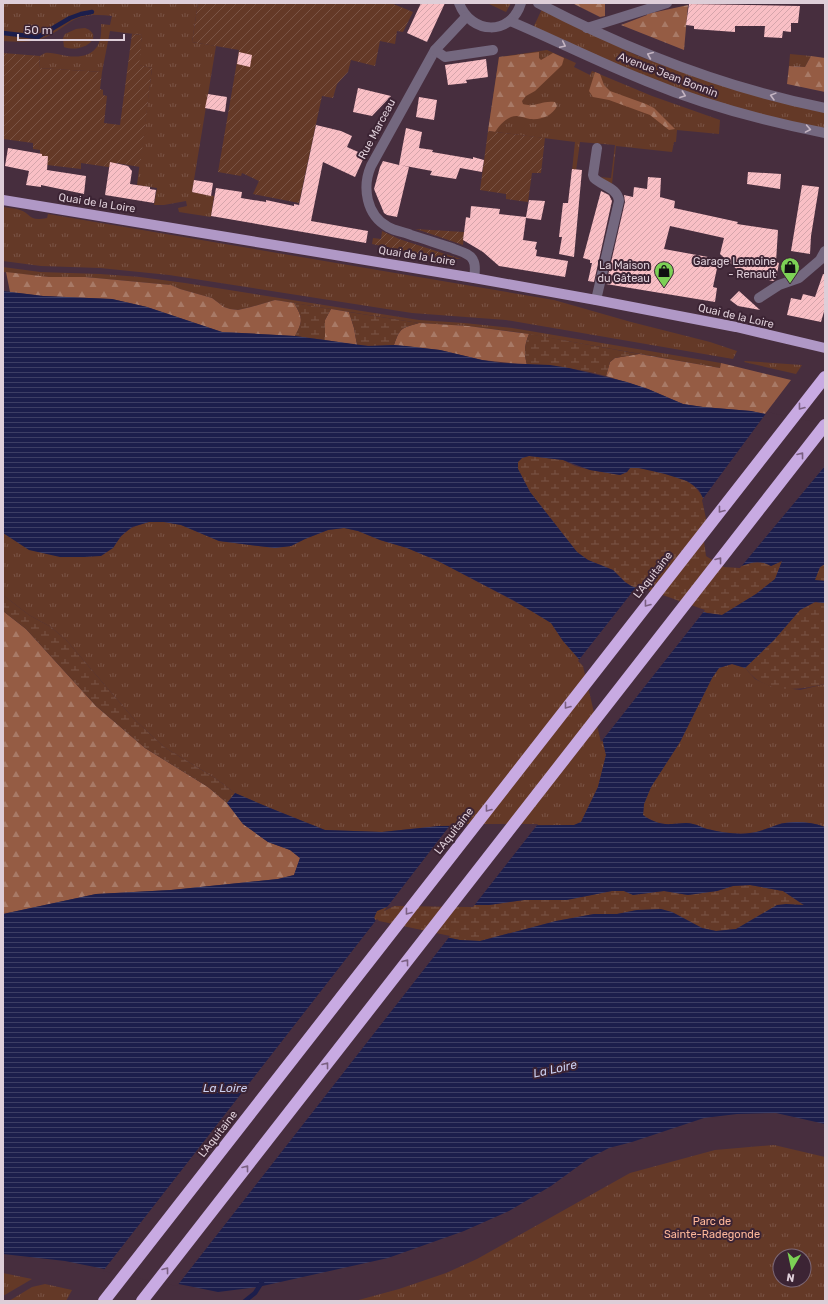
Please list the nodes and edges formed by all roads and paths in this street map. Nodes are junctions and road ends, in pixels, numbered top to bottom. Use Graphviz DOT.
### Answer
graph roads {
  1 [pos="459,3"];
  2 [pos="521,3"];
  3 [pos="538,3"];
  4 [pos="667,3"];
  5 [pos="466,17"];
  6 [pos="510,21"];
  7 [pos="587,28"];
  8 [pos="435,50"];
  9 [pos="493,50"];
  10 [pos="825,108"];
  11 [pos="825,132"];
  12 [pos="597,148"];
  13 [pos="3,200"];
  14 [pos="825,251"];
  15 [pos="474,278"];
  16 [pos="759,298"];
  17 [pos="596,300"];
  18 [pos="825,348"];
  19 [pos="825,377"];
  20 [pos="825,425"];
  21 [pos="104,1301"];
  22 [pos="142,1301"];
  1 -- 5 [label="street"];
  2 -- 6 [label="street"];
  3 -- 7 [label="street, Avenue Jean Bonnin"];
  4 -- 7 [label="street"];
  5 -- 6 [label="street"];
  5 -- 8 [label="street, Rue Marceau"];
  6 -- 11 [label="street, Avenue Jean Bonnin, one-way"];
  10 -- 7 [label="street, Avenue Jean Bonnin, one-way"];
  8 -- 9 [label="street"];
  8 -- 15 [label="street, Rue Marceau"];
  12 -- 17 [label="street"];
  13 -- 15 [label="main road, Quai de la Loire"];
  14 -- 16 [label="street"];
  15 -- 17 [label="main road, Quai de la Loire"];
  17 -- 18 [label="main road, Quai de la Loire"];
  19 -- 21 [label="highway, L'Aquitaine, one-way"];
  22 -- 20 [label="highway, one-way"];
}
